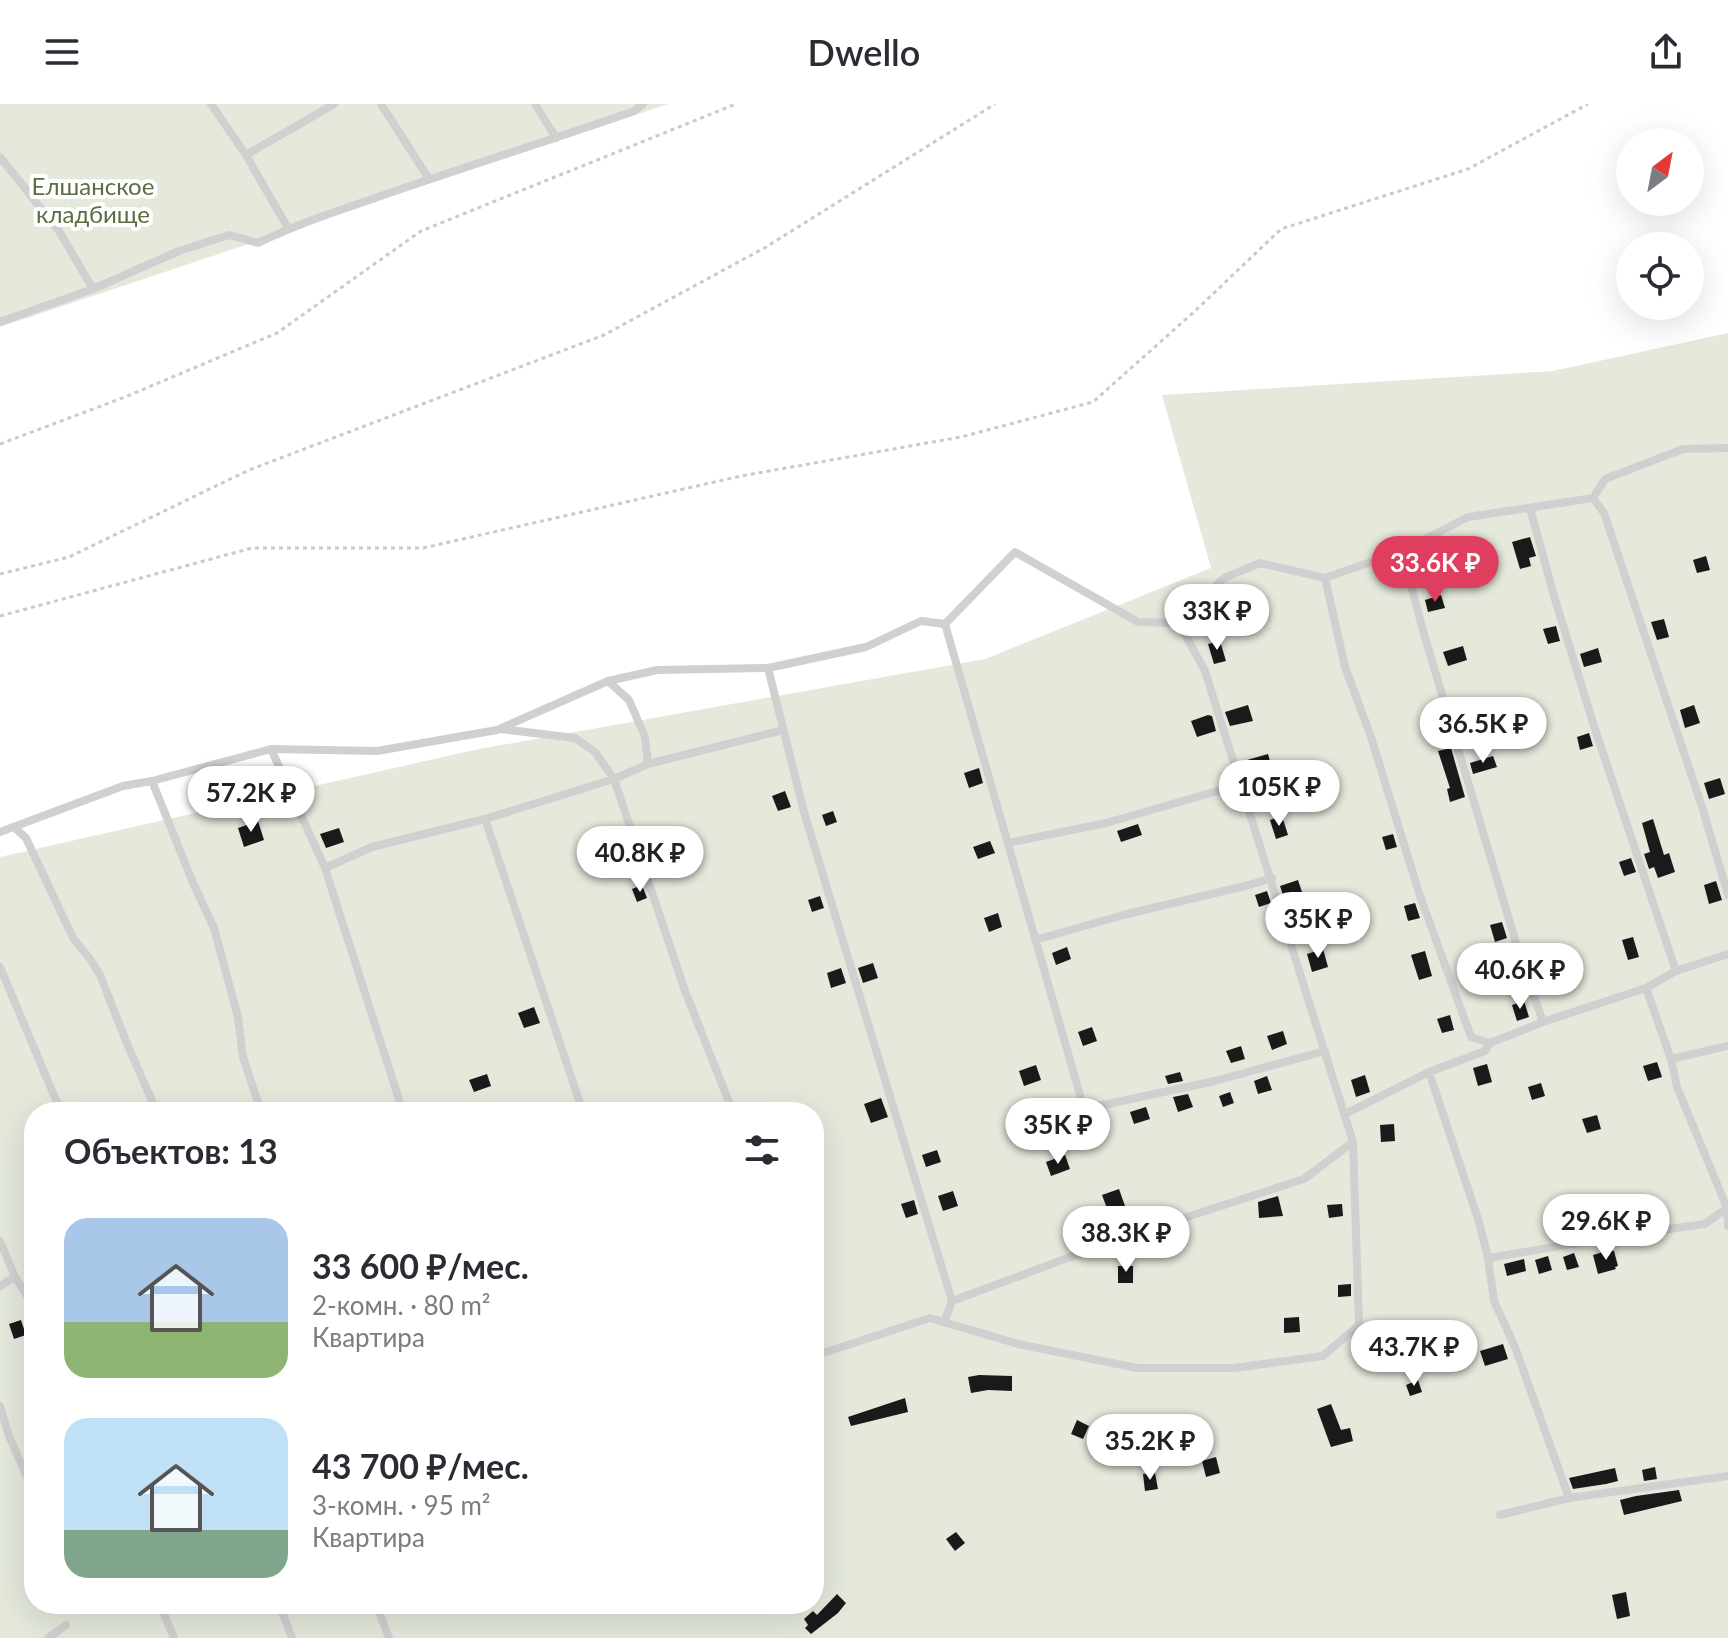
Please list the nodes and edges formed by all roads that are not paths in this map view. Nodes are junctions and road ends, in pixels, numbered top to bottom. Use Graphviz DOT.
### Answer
graph roads {
  1 [pos="211,104"];
  2 [pos="334,104"];
  3 [pos="381,104"];
  4 [pos="535,104"];
  5 [pos="643,104"];
  6 [pos="556,138"];
  7 [pos="246,155"];
  8 [pos="0,157"];
  9 [pos="429,179"];
  10 [pos="288,228"];
  11 [pos="93,289"];
  12 [pos="0,322"];
  13 [pos="1728,448"];
  14 [pos="1593,498"];
  15 [pos="1530,508"];
  16 [pos="1402,551"];
  17 [pos="1325,578"];
  18 [pos="1179,623"];
  19 [pos="945,624"];
  20 [pos="768,668"];
  21 [pos="608,681"];
  22 [pos="500,729"];
  23 [pos="783,730"];
  24 [pos="271,749"];
  25 [pos="648,764"];
  26 [pos="614,779"];
  27 [pos="152,781"];
  28 [pos="1242,784"];
  29 [pos="485,819"];
  30 [pos="15,828"];
  31 [pos="0,832"];
  32 [pos="1008,843"];
  33 [pos="325,868"];
  34 [pos="1272,878"];
  35 [pos="1728,895"];
  36 [pos="1035,940"];
  37 [pos="1728,954"];
  38 [pos="0,967"];
  39 [pos="1676,971"];
  40 [pos="1646,988"];
  41 [pos="1543,1022"];
  42 [pos="1490,1043"];
  43 [pos="1728,1046"];
  44 [pos="1325,1051"];
  45 [pos="1671,1059"];
  46 [pos="1429,1072"];
  47 [pos="57,1102"];
  48 [pos="153,1102"];
  49 [pos="258,1102"];
  50 [pos="400,1102"];
  51 [pos="580,1102"];
  52 [pos="729,1102"];
  53 [pos="1345,1114"];
  54 [pos="1353,1142"];
  55 [pos="1727,1208"];
  56 [pos="1728,1226"];
  57 [pos="0,1241"];
  58 [pos="1488,1258"];
  59 [pos="15,1277"];
  60 [pos="0,1286"];
  61 [pos="24,1291"];
  62 [pos="952,1301"];
  63 [pos="944,1322"];
  64 [pos="824,1353"];
  65 [pos="0,1406"];
  66 [pos="24,1470"];
  67 [pos="1728,1476"];
  68 [pos="1569,1498"];
  69 [pos="1500,1515"];
  70 [pos="164,1614"];
  71 [pos="283,1614"];
  72 [pos="380,1614"];
  73 [pos="66,1625"];
  74 [pos="48,1638"];
  75 [pos="174,1638"];
  76 [pos="292,1638"];
  77 [pos="389,1638"];
  1 -- 7 [label="lane"];
  2 -- 7 [label="lane"];
  3 -- 9 [label="lane"];
  4 -- 6 [label="lane"];
  5 -- 6 [label="lane"];
  6 -- 9 [label="lane"];
  7 -- 10 [label="lane"];
  8 -- 11 [label="lane"];
  9 -- 10 [label="lane"];
  10 -- 11 [label="lane"];
  11 -- 12 [label="lane"];
  13 -- 14 [label="lane"];
  14 -- 15 [label="lane"];
  14 -- 35 [label="lane"];
  15 -- 16 [label="lane"];
  15 -- 39 [label="lane"];
  16 -- 17 [label="lane"];
  16 -- 41 [label="lane"];
  17 -- 18 [label="lane"];
  17 -- 42 [label="lane"];
  18 -- 19 [label="lane"];
  18 -- 28 [label="lane"];
  19 -- 20 [label="lane"];
  19 -- 32 [label="lane"];
  20 -- 21 [label="lane"];
  20 -- 23 [label="lane"];
  21 -- 22 [label="lane"];
  21 -- 25 [label="lane"];
  22 -- 24 [label="lane"];
  22 -- 26 [label="lane"];
  23 -- 25 [label="lane"];
  23 -- 62 [label="lane"];
  24 -- 27 [label="lane"];
  24 -- 33 [label="lane"];
  25 -- 26 [label="lane"];
  26 -- 29 [label="lane"];
  26 -- 52 [label="lane"];
  27 -- 30 [label="lane"];
  27 -- 49 [label="lane"];
  28 -- 32 [label="lane"];
  28 -- 34 [label="lane"];
  29 -- 33 [label="lane"];
  29 -- 51 [label="lane"];
  30 -- 31 [label="lane"];
  30 -- 48 [label="lane"];
  32 -- 36 [label="lane"];
  33 -- 50 [label="lane"];
  34 -- 36 [label="lane"];
  34 -- 44 [label="lane"];
  36 -- 44 [label="lane"];
  37 -- 39 [label="lane"];
  38 -- 47 [label="lane"];
  39 -- 40 [label="lane"];
  40 -- 41 [label="lane"];
  40 -- 45 [label="lane"];
  41 -- 42 [label="lane"];
  42 -- 46 [label="lane"];
  43 -- 45 [label="lane"];
  44 -- 53 [label="lane"];
  45 -- 55 [label="lane"];
  46 -- 53 [label="lane"];
  46 -- 58 [label="lane"];
  53 -- 54 [label="lane"];
  54 -- 62 [label="lane"];
  54 -- 63 [label="lane"];
  55 -- 56 [label="lane"];
  55 -- 58 [label="lane"];
  57 -- 59 [label="lane"];
  58 -- 68 [label="lane"];
  59 -- 60 [label="lane"];
  59 -- 61 [label="lane"];
  62 -- 63 [label="lane"];
  63 -- 64 [label="lane"];
  65 -- 66 [label="lane"];
  67 -- 68 [label="lane"];
  68 -- 69 [label="lane"];
  70 -- 75 [label="lane"];
  71 -- 76 [label="lane"];
  72 -- 77 [label="lane"];
  73 -- 74 [label="lane"];
}
